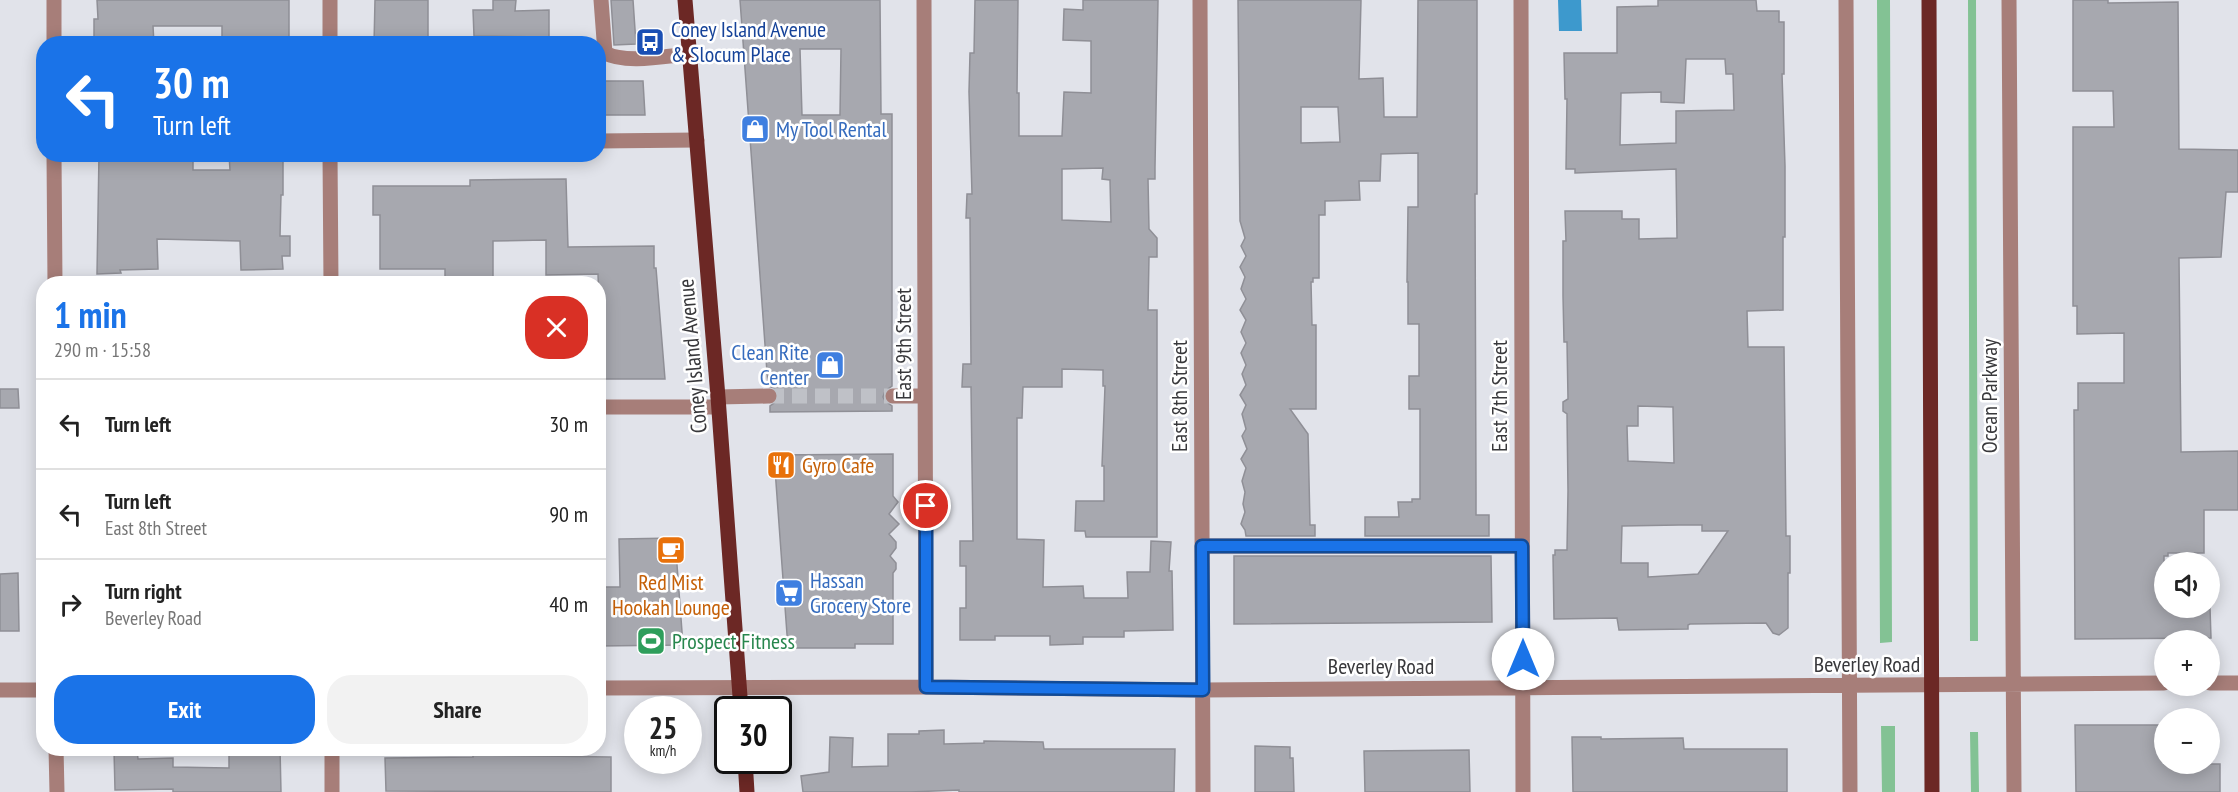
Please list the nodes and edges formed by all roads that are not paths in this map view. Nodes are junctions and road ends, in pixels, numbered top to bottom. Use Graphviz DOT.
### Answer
graph roads {
  1 [pos="54,0"];
  2 [pos="330,0"];
  3 [pos="601,0"];
  4 [pos="684,0"];
  5 [pos="924,0"];
  6 [pos="1200,0"];
  7 [pos="1521,0"];
  8 [pos="1846,0"];
  9 [pos="1929,0"];
  10 [pos="2009,0"];
  11 [pos="54,36"];
  12 [pos="330,36"];
  13 [pos="604,36"];
  14 [pos="606,54"];
  15 [pos="689,54"];
  16 [pos="697,140"];
  17 [pos="606,141"];
  18 [pos="54,162"];
  19 [pos="330,162"];
  20 [pos="55,276"];
  21 [pos="331,276"];
  22 [pos="769,396"];
  23 [pos="893,396"];
  24 [pos="925,396"];
  25 [pos="718,402"];
  26 [pos="606,407"];
  27 [pos="1202,546"];
  28 [pos="1522,546"];
  29 [pos="2238,682"];
  30 [pos="2154,683"];
  31 [pos="2220,683"];
  32 [pos="2013,685"];
  33 [pos="1849,686"];
  34 [pos="1931,686"];
  35 [pos="926,687"];
  36 [pos="606,688"];
  37 [pos="739,688"];
  38 [pos="1523,688"];
  39 [pos="0,690"];
  40 [pos="36,690"];
  41 [pos="1203,690"];
  42 [pos="740,696"];
  43 [pos="56,756"];
  44 [pos="332,756"];
  45 [pos="746,774"];
  46 [pos="57,792"];
  47 [pos="332,792"];
  48 [pos="747,792"];
  49 [pos="1203,792"];
  50 [pos="1523,792"];
  51 [pos="1850,792"];
  52 [pos="1932,792"];
  53 [pos="2014,792"];
  1 -- 11 [label="street"];
  2 -- 12 [label="street"];
  3 -- 13 [label="street"];
  4 -- 15 [label="main road, Coney Island Avenue"];
  5 -- 24 [label="street, East 9th Street"];
  6 -- 27 [label="street, East 8th Street"];
  7 -- 28 [label="street, East 7th Street"];
  8 -- 33 [label="street"];
  9 -- 34 [label="main road"];
  10 -- 32 [label="street, Ocean Parkway"];
  14 -- 15 [label="street"];
  15 -- 16 [label="main road, Coney Island Avenue"];
  16 -- 17 [label="street"];
  16 -- 25 [label="main road, Coney Island Avenue"];
  18 -- 20 [label="street"];
  19 -- 21 [label="street"];
  22 -- 25 [label="street"];
  23 -- 24 [label="street"];
  24 -- 35 [label="street, East 9th Street"];
  25 -- 26 [label="street"];
  25 -- 37 [label="main road, Coney Island Avenue"];
  27 -- 28 [label="street"];
  27 -- 41 [label="street, East 8th Street"];
  28 -- 38 [label="street, East 7th Street"];
  29 -- 31 [label="street"];
  30 -- 32 [label="street, Beverley Road"];
  32 -- 34 [label="street, Beverley Road"];
  32 -- 53 [label="street, Ocean Parkway"];
  33 -- 34 [label="street, Beverley Road"];
  33 -- 38 [label="street, Beverley Road"];
  33 -- 51 [label="street"];
  34 -- 52 [label="main road"];
  35 -- 37 [label="street, Beverley Road"];
  35 -- 41 [label="street, Beverley Road"];
  36 -- 37 [label="street, Beverley Road"];
  37 -- 42 [label="main road, Coney Island Avenue"];
  38 -- 41 [label="street, Beverley Road"];
  38 -- 50 [label="street, East 7th Street"];
  39 -- 40 [label="street"];
  41 -- 49 [label="street, East 8th Street"];
  43 -- 46 [label="street"];
  44 -- 47 [label="street"];
  45 -- 48 [label="main road"];
}
